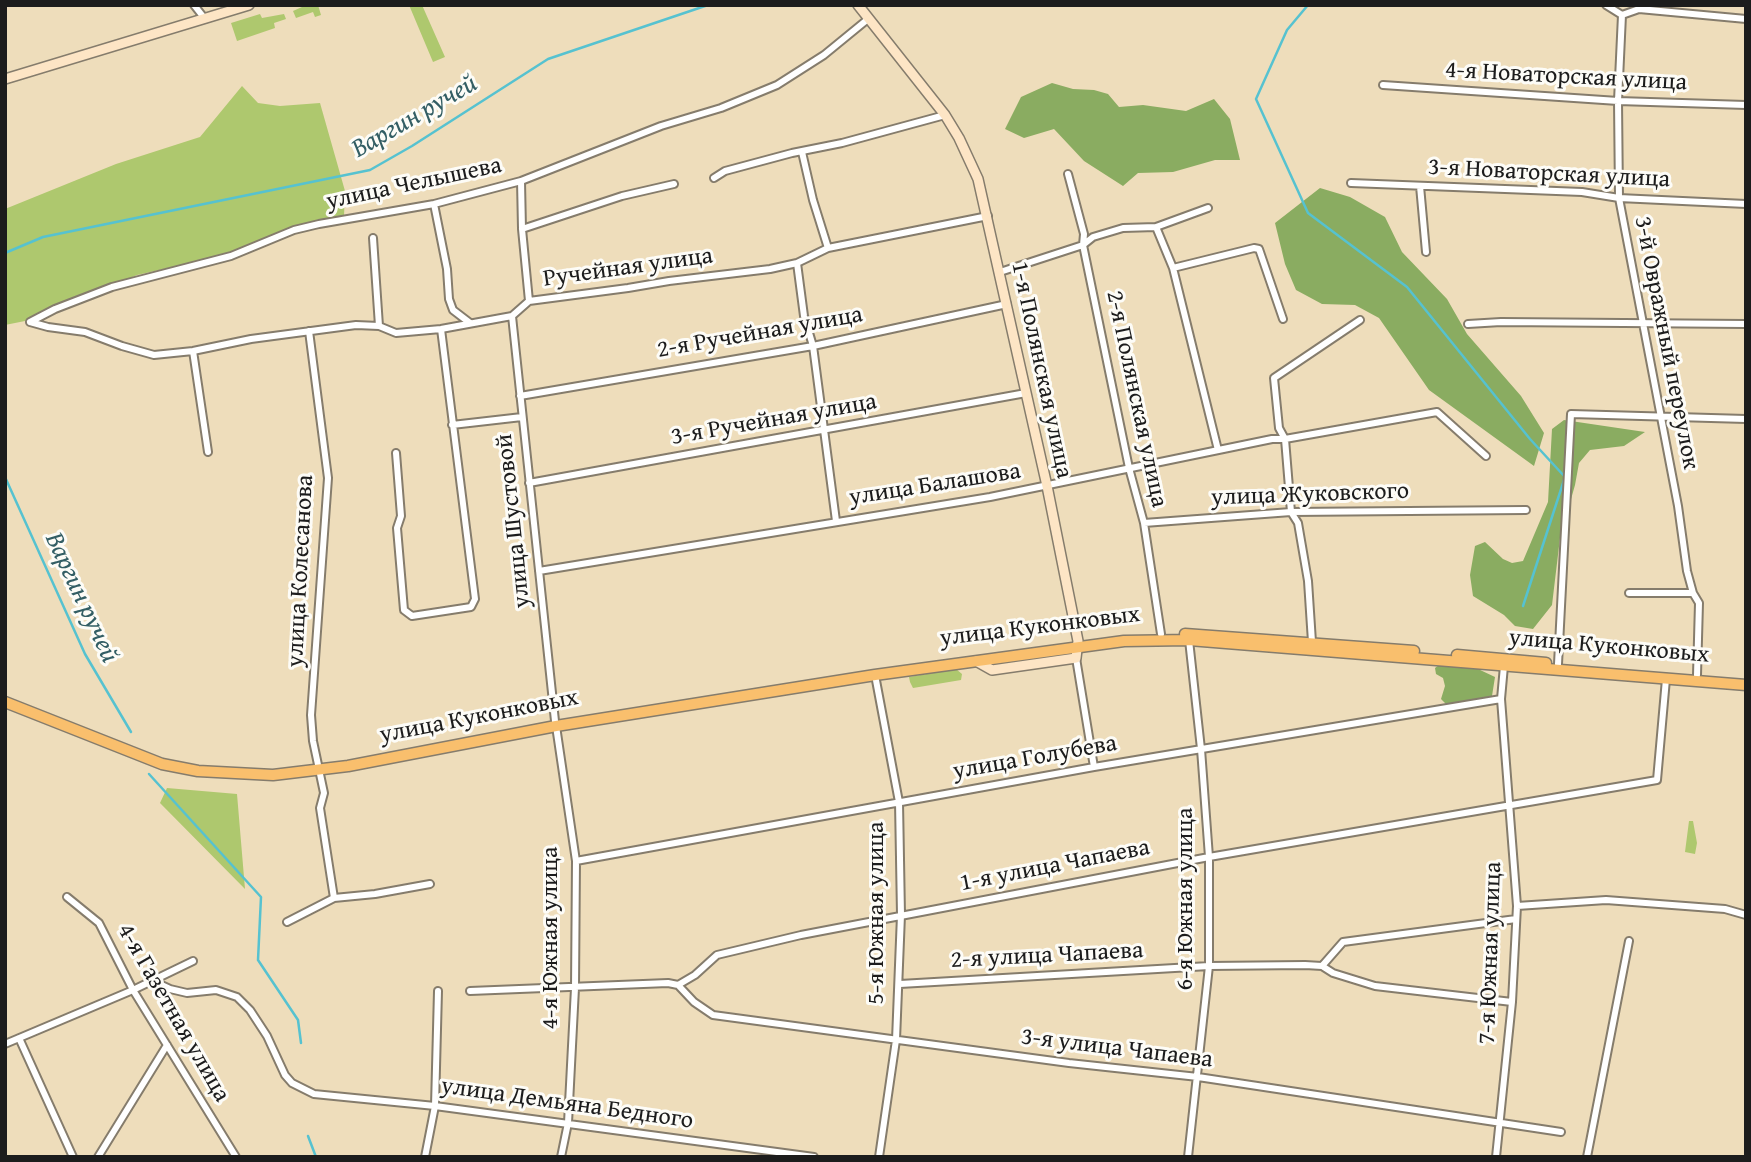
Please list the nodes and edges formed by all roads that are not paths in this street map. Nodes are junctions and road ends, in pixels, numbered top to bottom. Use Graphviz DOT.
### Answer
graph roads {
  1 [pos="194,5"];
  2 [pos="249,5"];
  3 [pos="858,5"];
  4 [pos="1606,5"];
  5 [pos="1622,15"];
  6 [pos="205,19"];
  7 [pos="869,19"];
  8 [pos="1746,19"];
  9 [pos="5,79"];
  10 [pos="1384,85"];
  11 [pos="1618,101"];
  12 [pos="1746,105"];
  13 [pos="945,115"];
  14 [pos="802,152"];
  15 [pos="1068,174"];
  16 [pos="714,178"];
  17 [pos="521,181"];
  18 [pos="1351,183"];
  19 [pos="674,184"];
  20 [pos="1420,186"];
  21 [pos="1619,198"];
  22 [pos="434,204"];
  23 [pos="1746,204"];
  24 [pos="1208,208"];
  25 [pos="988,216"];
  26 [pos="1156,226"];
  27 [pos="523,229"];
  28 [pos="373,237"];
  29 [pos="1083,245"];
  30 [pos="828,248"];
  31 [pos="1426,252"];
  32 [pos="797,263"];
  33 [pos="1172,268"];
  34 [pos="1000,272"];
  35 [pos="529,301"];
  36 [pos="1007,304"];
  37 [pos="512,316"];
  38 [pos="1283,319"];
  39 [pos="1360,320"];
  40 [pos="470,323"];
  41 [pos="1468,324"];
  42 [pos="1746,324"];
  43 [pos="1642,325"];
  44 [pos="379,326"];
  45 [pos="441,329"];
  46 [pos="309,331"];
  47 [pos="813,346"];
  48 [pos="193,351"];
  49 [pos="1026,393"];
  50 [pos="520,396"];
  51 [pos="1660,415"];
  52 [pos="522,416"];
  53 [pos="1746,419"];
  54 [pos="452,425"];
  55 [pos="826,430"];
  56 [pos="1284,439"];
  57 [pos="1218,450"];
  58 [pos="208,452"];
  59 [pos="396,453"];
  60 [pos="1486,456"];
  61 [pos="1129,468"];
  62 [pos="529,483"];
  63 [pos="1047,486"];
  64 [pos="1526,510"];
  65 [pos="1291,512"];
  66 [pos="836,521"];
  67 [pos="1144,523"];
  68 [pos="539,571"];
  69 [pos="1629,593"];
  70 [pos="1693,593"];
  71 [pos="1161,634"];
  72 [pos="1189,640"];
  73 [pos="1312,642"];
  74 [pos="1078,644"];
  75 [pos="1076,659"];
  76 [pos="976,661"];
  77 [pos="1558,664"];
  78 [pos="1504,666"];
  79 [pos="875,673"];
  80 [pos="1698,675"];
  81 [pos="1666,679"];
  82 [pos="1746,679"];
  83 [pos="1746,685"];
  84 [pos="1501,699"];
  85 [pos="5,702"];
  86 [pos="555,723"];
  87 [pos="1201,749"];
  88 [pos="1094,767"];
  89 [pos="320,771"];
  90 [pos="899,802"];
  91 [pos="1510,806"];
  92 [pos="1209,857"];
  93 [pos="576,861"];
  94 [pos="430,884"];
  95 [pos="67,897"];
  96 [pos="334,898"];
  97 [pos="1517,905"];
  98 [pos="901,915"];
  99 [pos="1746,915"];
  100 [pos="1516,919"];
  101 [pos="287,922"];
  102 [pos="1629,941"];
  103 [pos="193,961"];
  104 [pos="1209,965"];
  105 [pos="1322,966"];
  106 [pos="153,981"];
  107 [pos="900,984"];
  108 [pos="678,985"];
  109 [pos="575,988"];
  110 [pos="133,990"];
  111 [pos="438,991"];
  112 [pos="470,991"];
  113 [pos="1512,1002"];
  114 [pos="19,1038"];
  115 [pos="896,1040"];
  116 [pos="5,1044"];
  117 [pos="167,1045"];
  118 [pos="1198,1077"];
  119 [pos="435,1106"];
  120 [pos="568,1124"];
  121 [pos="1501,1124"];
  122 [pos="1561,1132"];
  123 [pos="73,1157"];
  124 [pos="98,1157"];
  125 [pos="236,1157"];
  126 [pos="425,1157"];
  127 [pos="561,1157"];
  128 [pos="814,1157"];
  129 [pos="879,1157"];
  130 [pos="1188,1157"];
  131 [pos="1496,1157"];
  132 [pos="1587,1157"];
  1 -- 6 [label="street"];
  2 -- 6 [label="street"];
  3 -- 7 [label="street, 1-я Полянская улица"];
  4 -- 5 [label="street"];
  5 -- 8 [label="street"];
  5 -- 11 [label="street, 3-й Овражный переулок"];
  6 -- 9 [label="street"];
  7 -- 13 [label="street, 1-я Полянская улица"];
  7 -- 17 [label="street, улица Челышева"];
  10 -- 11 [label="street, 4-я Новаторская улица"];
  11 -- 12 [label="street, 4-я Новаторская улица"];
  11 -- 21 [label="street, 3-й Овражный переулок"];
  13 -- 14 [label="street"];
  13 -- 25 [label="street, 1-я Полянская улица"];
  14 -- 16 [label="street"];
  14 -- 30 [label="street"];
  15 -- 29 [label="street, 2-я Полянская улица"];
  17 -- 22 [label="street, улица Челышева"];
  17 -- 27 [label="street"];
  18 -- 20 [label="street, 3-я Новаторская улица"];
  19 -- 27 [label="street"];
  20 -- 21 [label="street, 3-я Новаторская улица"];
  20 -- 31 [label="street"];
  21 -- 23 [label="street, 3-я Новаторская улица"];
  21 -- 43 [label="street, 3-й Овражный переулок"];
  22 -- 40 [label="street"];
  22 -- 48 [label="street, улица Челышева"];
  24 -- 26 [label="street"];
  25 -- 30 [label="street, Ручейная улица"];
  25 -- 34 [label="street, 1-я Полянская улица"];
  26 -- 29 [label="street"];
  26 -- 33 [label="street"];
  27 -- 35 [label="street"];
  28 -- 44 [label="street"];
  29 -- 34 [label="street"];
  29 -- 61 [label="street, 2-я Полянская улица"];
  30 -- 32 [label="street, Ручейная улица"];
  32 -- 35 [label="street, Ручейная улица"];
  32 -- 47 [label="street"];
  33 -- 38 [label="street"];
  33 -- 57 [label="street"];
  34 -- 36 [label="street, 1-я Полянская улица"];
  35 -- 37 [label="street, Ручейная улица"];
  36 -- 47 [label="street, 2-я Ручейная улица"];
  36 -- 49 [label="street, 1-я Полянская улица"];
  37 -- 40 [label="street"];
  37 -- 50 [label="street, улица Шустовой"];
  39 -- 56 [label="street"];
  40 -- 45 [label="street"];
  41 -- 43 [label="street"];
  42 -- 43 [label="street"];
  43 -- 51 [label="street, 3-й Овражный переулок"];
  44 -- 45 [label="street"];
  44 -- 46 [label="street"];
  45 -- 54 [label="street"];
  46 -- 48 [label="street"];
  46 -- 89 [label="street, улица Колесанова"];
  47 -- 50 [label="street, 2-я Ручейная улица"];
  47 -- 55 [label="street"];
  48 -- 58 [label="street"];
  49 -- 55 [label="street, 3-я Ручейная улица"];
  49 -- 63 [label="street, 1-я Полянская улица"];
  50 -- 52 [label="street, улица Шустовой"];
  51 -- 53 [label="street"];
  51 -- 70 [label="street, 3-й Овражный переулок"];
  51 -- 77 [label="street"];
  52 -- 54 [label="street"];
  52 -- 62 [label="street, улица Шустовой"];
  54 -- 59 [label="street"];
  55 -- 62 [label="street, 3-я Ручейная улица"];
  55 -- 66 [label="street"];
  56 -- 57 [label="street, улица Балашова"];
  56 -- 60 [label="street, улица Балашова"];
  56 -- 65 [label="street"];
  57 -- 61 [label="street, улица Балашова"];
  61 -- 63 [label="street, улица Балашова"];
  61 -- 67 [label="street, 2-я Полянская улица"];
  62 -- 68 [label="street, улица Шустовой"];
  63 -- 66 [label="street, улица Балашова"];
  63 -- 74 [label="street, 1-я Полянская улица"];
  64 -- 65 [label="street, улица Жуковского"];
  65 -- 67 [label="street, улица Жуковского"];
  65 -- 73 [label="street"];
  66 -- 68 [label="street, улица Балашова"];
  67 -- 71 [label="street, 2-я Полянская улица"];
  68 -- 86 [label="street, улица Шустовой"];
  69 -- 70 [label="street"];
  70 -- 80 [label="street, 3-й Овражный переулок"];
  71 -- 73 [label="main road, улица Куконковых"];
  71 -- 74 [label="main road, улица Куконковых"];
  72 -- 74 [label="main road, улица Куконковых"];
  72 -- 78 [label="main road, улица Куконковых"];
  72 -- 87 [label="street, 6-я Южная улица"];
  73 -- 77 [label="main road, улица Куконковых"];
  74 -- 75 [label="street"];
  74 -- 76 [label="main road, улица Куконковых"];
  74 -- 79 [label="main road, улица Куконковых"];
  75 -- 76 [label="street"];
  75 -- 88 [label="street"];
  76 -- 79 [label="main road, улица Куконковых"];
  77 -- 80 [label="main road, улица Куконковых"];
  78 -- 81 [label="main road, улица Куконковых"];
  78 -- 84 [label="street, 7-я Южная улица"];
  79 -- 86 [label="main road, улица Куконковых"];
  79 -- 90 [label="street, 5-я Южная улица"];
  80 -- 82 [label="main road, улица Куконковых"];
  81 -- 83 [label="main road, улица Куконковых"];
  81 -- 91 [label="street, 1-я улица Чапаева"];
  84 -- 87 [label="street, улица Голубева"];
  84 -- 91 [label="street, 7-я Южная улица"];
  85 -- 89 [label="main road, улица Куконковых"];
  86 -- 89 [label="main road, улица Куконковых"];
  86 -- 93 [label="street, 4-я Южная улица"];
  87 -- 88 [label="street, улица Голубева"];
  87 -- 92 [label="street, 6-я Южная улица"];
  88 -- 90 [label="street, улица Голубева"];
  89 -- 96 [label="street, улица Колесанова"];
  90 -- 93 [label="street, улица Голубева"];
  90 -- 98 [label="street, 5-я Южная улица"];
  91 -- 92 [label="street, 1-я улица Чапаева"];
  91 -- 97 [label="street, 7-я Южная улица"];
  92 -- 98 [label="street, 1-я улица Чапаева"];
  92 -- 104 [label="street, 6-я Южная улица"];
  93 -- 109 [label="street, 4-я Южная улица"];
  94 -- 96 [label="street"];
  95 -- 110 [label="street, 4-я Газетная улица"];
  96 -- 101 [label="street"];
  97 -- 99 [label="street"];
  97 -- 100 [label="street, 7-я Южная улица"];
  98 -- 107 [label="street, 5-я Южная улица"];
  98 -- 108 [label="street, 1-я улица Чапаева"];
  100 -- 105 [label="street"];
  100 -- 113 [label="street, 7-я Южная улица"];
  102 -- 132 [label="street"];
  103 -- 106 [label="street"];
  104 -- 105 [label="street, 2-я улица Чапаева"];
  104 -- 107 [label="street, 2-я улица Чапаева"];
  104 -- 118 [label="street, 6-я Южная улица"];
  105 -- 113 [label="street, 2-я улица Чапаева"];
  106 -- 110 [label="street"];
  106 -- 119 [label="street, улица Демьяна Бедного"];
  107 -- 115 [label="street, 5-я Южная улица"];
  108 -- 109 [label="street"];
  108 -- 115 [label="street, 3-я улица Чапаева"];
  109 -- 112 [label="street"];
  109 -- 120 [label="street, 4-я Южная улица"];
  110 -- 114 [label="street"];
  110 -- 117 [label="street, 4-я Газетная улица"];
  111 -- 119 [label="street"];
  113 -- 121 [label="street, 7-я Южная улица"];
  114 -- 116 [label="street"];
  114 -- 123 [label="street"];
  115 -- 118 [label="street, 3-я улица Чапаева"];
  115 -- 129 [label="street, 5-я Южная улица"];
  117 -- 124 [label="street"];
  117 -- 125 [label="street, 4-я Газетная улица"];
  118 -- 121 [label="street, 3-я улица Чапаева"];
  118 -- 130 [label="street, 6-я Южная улица"];
  119 -- 120 [label="street, улица Демьяна Бедного"];
  119 -- 126 [label="street"];
  120 -- 127 [label="street, 4-я Южная улица"];
  120 -- 128 [label="street, улица Демьяна Бедного"];
  121 -- 122 [label="street, 3-я улица Чапаева"];
  121 -- 131 [label="street, 7-я Южная улица"];
}
